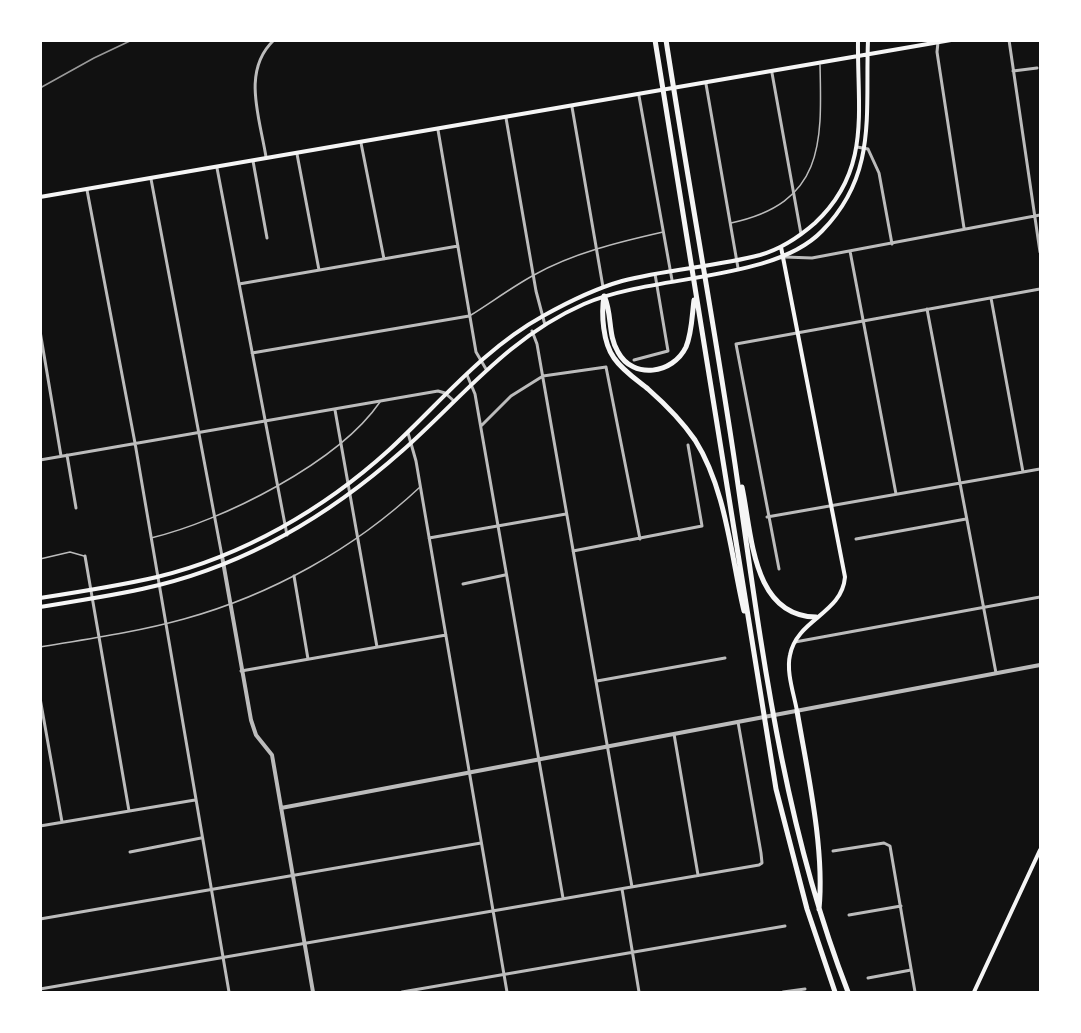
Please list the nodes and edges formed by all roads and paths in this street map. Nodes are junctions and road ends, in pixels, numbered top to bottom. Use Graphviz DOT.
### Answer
graph roads {
  1 [pos="274,40"];
  2 [pos="655,40"];
  3 [pos="666,40"];
  4 [pos="858,40"];
  5 [pos="868,40"];
  6 [pos="951,40"];
  7 [pos="1008,40"];
  8 [pos="938,42"];
  9 [pos="867,56"];
  10 [pos="857,57"];
  11 [pos="820,64"];
  12 [pos="1037,68"];
  13 [pos="1013,71"];
  14 [pos="772,73"];
  15 [pos="706,84"];
  16 [pos="639,96"];
  17 [pos="572,107"];
  18 [pos="506,118"];
  19 [pos="438,130"];
  20 [pos="361,143"];
  21 [pos="857,147"];
  22 [pos="865,147"];
  23 [pos="297,154"];
  24 [pos="267,159"];
  25 [pos="253,161"];
  26 [pos="217,168"];
  27 [pos="151,179"];
  28 [pos="87,190"];
  29 [pos="794,190"];
  30 [pos="40,197"];
  31 [pos="1041,215"];
  32 [pos="1035,216"];
  33 [pos="730,223"];
  34 [pos="964,228"];
  35 [pos="663,232"];
  36 [pos="801,234"];
  37 [pos="267,238"];
  38 [pos="892,244"];
  39 [pos="458,246"];
  40 [pos="781,247"];
  41 [pos="596,249"];
  42 [pos="850,251"];
  43 [pos="1041,252"];
  44 [pos="785,256"];
  45 [pos="384,259"];
  46 [pos="737,260"];
  47 [pos="738,268"];
  48 [pos="319,270"];
  49 [pos="670,271"];
  50 [pos="655,274"];
  51 [pos="533,275"];
  52 [pos="672,280"];
  53 [pos="657,283"];
  54 [pos="239,284"];
  55 [pos="603,287"];
  56 [pos="1041,289"];
  57 [pos="695,294"];
  58 [pos="604,296"];
  59 [pos="991,298"];
  60 [pos="927,309"];
  61 [pos="470,316"];
  62 [pos="542,316"];
  63 [pos="863,320"];
  64 [pos="545,325"];
  65 [pos="40,331"];
  66 [pos="532,331"];
  67 [pos="799,331"];
  68 [pos="252,352"];
  69 [pos="634,360"];
  70 [pos="481,361"];
  71 [pos="486,369"];
  72 [pos="467,375"];
  73 [pos="543,376"];
  74 [pos="471,384"];
  75 [pos="447,394"];
  76 [pos="381,401"];
  77 [pos="454,401"];
  78 [pos="335,409"];
  79 [pos="266,421"];
  80 [pos="481,426"];
  81 [pos="730,430"];
  82 [pos="200,432"];
  83 [pos="407,433"];
  84 [pos="341,442"];
  85 [pos="135,443"];
  86 [pos="411,443"];
  87 [pos="688,445"];
  88 [pos="67,455"];
  89 [pos="61,456"];
  90 [pos="40,460"];
  91 [pos="1041,469"];
  92 [pos="1023,472"];
  93 [pos="960,482"];
  94 [pos="278,484"];
  95 [pos="349,484"];
  96 [pos="420,486"];
  97 [pos="351,494"];
  98 [pos="896,494"];
  99 [pos="831,505"];
  100 [pos="76,508"];
  101 [pos="567,514"];
  102 [pos="214,517"];
  103 [pos="767,517"];
  104 [pos="967,519"];
  105 [pos="285,525"];
  106 [pos="498,526"];
  107 [pos="287,535"];
  108 [pos="150,538"];
  109 [pos="358,538"];
  110 [pos="429,538"];
  111 [pos="640,539"];
  112 [pos="856,539"];
  113 [pos="573,551"];
  114 [pos="85,556"];
  115 [pos="222,556"];
  116 [pos="40,558"];
  117 [pos="224,565"];
  118 [pos="779,569"];
  119 [pos="506,575"];
  120 [pos="294,576"];
  121 [pos="157,577"];
  122 [pos="463,584"];
  123 [pos="158,586"];
  124 [pos="90,590"];
  125 [pos="1041,597"];
  126 [pos="40,598"];
  127 [pos="92,598"];
  128 [pos="230,604"];
  129 [pos="40,607"];
  130 [pos="984,608"];
  131 [pos="816,617"];
  132 [pos="165,623"];
  133 [pos="446,635"];
  134 [pos="98,637"];
  135 [pos="795,642"];
  136 [pos="40,647"];
  137 [pos="377,647"];
  138 [pos="753,650"];
  139 [pos="725,658"];
  140 [pos="308,659"];
  141 [pos="1041,665"];
  142 [pos="242,671"];
  143 [pos="996,673"];
  144 [pos="597,681"];
  145 [pos="40,698"];
  146 [pos="797,711"];
  147 [pos="738,722"];
  148 [pos="674,734"];
  149 [pos="608,747"];
  150 [pos="539,760"];
  151 [pos="470,773"];
  152 [pos="195,800"];
  153 [pos="281,808"];
  154 [pos="129,811"];
  155 [pos="62,822"];
  156 [pos="40,826"];
  157 [pos="202,838"];
  158 [pos="481,843"];
  159 [pos="1041,850"];
  160 [pos="833,851"];
  161 [pos="130,852"];
  162 [pos="292,875"];
  163 [pos="698,875"];
  164 [pos="632,887"];
  165 [pos="622,889"];
  166 [pos="211,890"];
  167 [pos="563,898"];
  168 [pos="901,906"];
  169 [pos="493,911"];
  170 [pos="819,913"];
  171 [pos="849,915"];
  172 [pos="40,919"];
  173 [pos="785,926"];
  174 [pos="304,943"];
  175 [pos="633,952"];
  176 [pos="222,957"];
  177 [pos="912,970"];
  178 [pos="504,975"];
  179 [pos="868,978"];
  180 [pos="40,989"];
  181 [pos="805,989"];
  182 [pos="229,993"];
  183 [pos="313,993"];
  184 [pos="402,993"];
  185 [pos="507,993"];
  186 [pos="639,993"];
  187 [pos="783,993"];
  188 [pos="835,993"];
  189 [pos="848,993"];
  190 [pos="915,993"];
  191 [pos="974,993"];
  1 -- 24 [label="street"];
  2 -- 57 [label="highway"];
  3 -- 81 [label="highway"];
  4 -- 10 [label="main road"];
  5 -- 9 [label="main road"];
  6 -- 8 [label="main road"];
  7 -- 13 [label="street"];
  8 -- 9 [label="main road"];
  8 -- 34 [label="street"];
  9 -- 10 [label="main road"];
  9 -- 22 [label="main road"];
  10 -- 11 [label="main road"];
  10 -- 21 [label="main road"];
  11 -- 14 [label="main road"];
  11 -- 29 [label="lane"];
  12 -- 13 [label="street"];
  13 -- 32 [label="street"];
  14 -- 15 [label="main road"];
  14 -- 29 [label="street"];
  15 -- 16 [label="main road"];
  15 -- 33 [label="street"];
  16 -- 17 [label="main road"];
  16 -- 35 [label="street"];
  17 -- 18 [label="main road"];
  17 -- 41 [label="street"];
  18 -- 19 [label="main road"];
  18 -- 51 [label="street"];
  19 -- 20 [label="main road"];
  19 -- 39 [label="street"];
  20 -- 23 [label="main road"];
  20 -- 45 [label="street"];
  21 -- 22 [label="street"];
  21 -- 36 [label="main road"];
  22 -- 38 [label="street"];
  22 -- 44 [label="main road"];
  23 -- 24 [label="main road"];
  23 -- 48 [label="street"];
  24 -- 25 [label="main road"];
  25 -- 26 [label="main road"];
  25 -- 37 [label="street"];
  26 -- 27 [label="main road"];
  26 -- 54 [label="street"];
  27 -- 28 [label="main road"];
  27 -- 82 [label="street"];
  28 -- 30 [label="main road"];
  28 -- 85 [label="street"];
  29 -- 33 [label="lane"];
  29 -- 36 [label="street"];
  31 -- 32 [label="street"];
  32 -- 34 [label="street"];
  32 -- 43 [label="street"];
  33 -- 46 [label="street"];
  34 -- 38 [label="street"];
  35 -- 41 [label="lane"];
  35 -- 49 [label="street"];
  36 -- 40 [label="main road"];
  38 -- 42 [label="street"];
  39 -- 45 [label="street"];
  39 -- 61 [label="street"];
  40 -- 44 [label="main road"];
  40 -- 46 [label="main road"];
  41 -- 51 [label="lane"];
  41 -- 55 [label="street"];
  42 -- 44 [label="street"];
  42 -- 63 [label="street"];
  44 -- 47 [label="main road"];
  44 -- 67 [label="main road"];
  45 -- 48 [label="street"];
  46 -- 47 [label="street"];
  46 -- 49 [label="main road"];
  47 -- 52 [label="main road"];
  48 -- 54 [label="street"];
  49 -- 50 [label="main road"];
  49 -- 52 [label="street"];
  50 -- 53 [label="street"];
  50 -- 55 [label="main road"];
  51 -- 61 [label="lane"];
  51 -- 62 [label="street"];
  52 -- 53 [label="main road"];
  53 -- 58 [label="main road"];
  53 -- 69 [label="street"];
  54 -- 68 [label="street"];
  55 -- 58 [label="main road"];
  55 -- 62 [label="main road"];
  56 -- 59 [label="street"];
  57 -- 58 [label="highway"];
  57 -- 138 [label="highway"];
  58 -- 64 [label="main road"];
  58 -- 138 [label="highway"];
  59 -- 60 [label="street"];
  59 -- 92 [label="street"];
  60 -- 63 [label="street"];
  60 -- 93 [label="street"];
  61 -- 68 [label="street"];
  61 -- 70 [label="street"];
  62 -- 64 [label="street"];
  62 -- 70 [label="main road"];
  63 -- 67 [label="street"];
  63 -- 98 [label="street"];
  64 -- 66 [label="main road"];
  65 -- 89 [label="street"];
  66 -- 71 [label="main road"];
  66 -- 73 [label="street"];
  67 -- 99 [label="main road"];
  67 -- 103 [label="street"];
  68 -- 79 [label="street"];
  70 -- 71 [label="street"];
  70 -- 72 [label="main road"];
  71 -- 74 [label="main road"];
  72 -- 74 [label="street"];
  72 -- 75 [label="main road"];
  73 -- 80 [label="street"];
  73 -- 101 [label="street"];
  73 -- 111 [label="street"];
  74 -- 77 [label="main road"];
  74 -- 80 [label="street"];
  75 -- 76 [label="street"];
  75 -- 77 [label="street"];
  75 -- 83 [label="main road"];
  76 -- 78 [label="street"];
  76 -- 84 [label="lane"];
  77 -- 86 [label="main road"];
  78 -- 79 [label="street"];
  78 -- 84 [label="street"];
  79 -- 82 [label="street"];
  79 -- 94 [label="street"];
  80 -- 106 [label="street"];
  81 -- 131 [label="highway"];
  81 -- 170 [label="highway"];
  82 -- 85 [label="street"];
  82 -- 102 [label="street"];
  83 -- 86 [label="street"];
  83 -- 95 [label="main road"];
  84 -- 94 [label="lane"];
  84 -- 95 [label="street"];
  85 -- 88 [label="street"];
  85 -- 108 [label="street"];
  86 -- 96 [label="street"];
  86 -- 97 [label="main road"];
  87 -- 111 [label="street"];
  88 -- 89 [label="street"];
  88 -- 100 [label="street"];
  89 -- 90 [label="street"];
  91 -- 92 [label="street"];
  92 -- 93 [label="street"];
  93 -- 98 [label="street"];
  93 -- 104 [label="street"];
  94 -- 102 [label="lane"];
  94 -- 105 [label="street"];
  95 -- 97 [label="street"];
  95 -- 105 [label="main road"];
  96 -- 109 [label="lane"];
  96 -- 110 [label="street"];
  97 -- 107 [label="main road"];
  97 -- 109 [label="street"];
  98 -- 99 [label="street"];
  99 -- 103 [label="street"];
  99 -- 131 [label="main road"];
  101 -- 106 [label="street"];
  101 -- 113 [label="street"];
  102 -- 108 [label="lane"];
  102 -- 115 [label="street"];
  103 -- 118 [label="street"];
  104 -- 112 [label="street"];
  104 -- 130 [label="street"];
  105 -- 107 [label="street"];
  105 -- 115 [label="main road"];
  106 -- 110 [label="street"];
  106 -- 119 [label="street"];
  107 -- 117 [label="main road"];
  108 -- 121 [label="street"];
  109 -- 120 [label="lane"];
  109 -- 137 [label="street"];
  110 -- 133 [label="street"];
  111 -- 113 [label="street"];
  113 -- 144 [label="street"];
  114 -- 116 [label="lane"];
  114 -- 124 [label="street"];
  115 -- 117 [label="street"];
  115 -- 121 [label="main road"];
  117 -- 123 [label="main road"];
  117 -- 128 [label="street"];
  119 -- 122 [label="street"];
  119 -- 150 [label="street"];
  120 -- 128 [label="lane"];
  120 -- 140 [label="street"];
  121 -- 123 [label="street"];
  121 -- 124 [label="main road"];
  123 -- 127 [label="main road"];
  123 -- 132 [label="street"];
  124 -- 126 [label="main road"];
  124 -- 127 [label="street"];
  125 -- 130 [label="street"];
  127 -- 129 [label="main road"];
  127 -- 134 [label="street"];
  128 -- 132 [label="lane"];
  128 -- 142 [label="street"];
  130 -- 135 [label="street"];
  130 -- 143 [label="street"];
  131 -- 135 [label="main road"];
  132 -- 134 [label="lane"];
  132 -- 152 [label="street"];
  133 -- 137 [label="street"];
  133 -- 151 [label="street"];
  134 -- 136 [label="lane"];
  134 -- 154 [label="street"];
  135 -- 146 [label="main road"];
  137 -- 140 [label="street"];
  138 -- 188 [label="highway"];
  139 -- 144 [label="street"];
  140 -- 142 [label="street"];
  141 -- 143 [label="street"];
  142 -- 153 [label="street"];
  143 -- 146 [label="street"];
  144 -- 149 [label="street"];
  145 -- 155 [label="street"];
  146 -- 147 [label="street"];
  146 -- 170 [label="highway"];
  147 -- 148 [label="street"];
  147 -- 163 [label="street"];
  148 -- 149 [label="street"];
  148 -- 163 [label="street"];
  149 -- 150 [label="street"];
  149 -- 164 [label="street"];
  150 -- 151 [label="street"];
  150 -- 167 [label="street"];
  151 -- 153 [label="street"];
  151 -- 158 [label="street"];
  152 -- 154 [label="street"];
  152 -- 157 [label="street"];
  153 -- 162 [label="street"];
  154 -- 155 [label="street"];
  155 -- 156 [label="street"];
  157 -- 161 [label="street"];
  157 -- 166 [label="street"];
  158 -- 162 [label="street"];
  158 -- 169 [label="street"];
  159 -- 191 [label="main road"];
  160 -- 168 [label="street"];
  162 -- 166 [label="street"];
  162 -- 174 [label="street"];
  163 -- 164 [label="street"];
  164 -- 165 [label="street"];
  165 -- 167 [label="street"];
  165 -- 175 [label="street"];
  166 -- 172 [label="street"];
  166 -- 176 [label="street"];
  167 -- 169 [label="street"];
  168 -- 171 [label="street"];
  168 -- 177 [label="street"];
  169 -- 174 [label="street"];
  169 -- 178 [label="street"];
  170 -- 189 [label="highway"];
  173 -- 175 [label="street"];
  174 -- 176 [label="street"];
  174 -- 183 [label="street"];
  175 -- 178 [label="street"];
  175 -- 186 [label="street"];
  176 -- 180 [label="street"];
  176 -- 182 [label="street"];
  177 -- 179 [label="street"];
  177 -- 190 [label="street"];
  178 -- 184 [label="street"];
  178 -- 185 [label="street"];
  181 -- 187 [label="street"];
}
